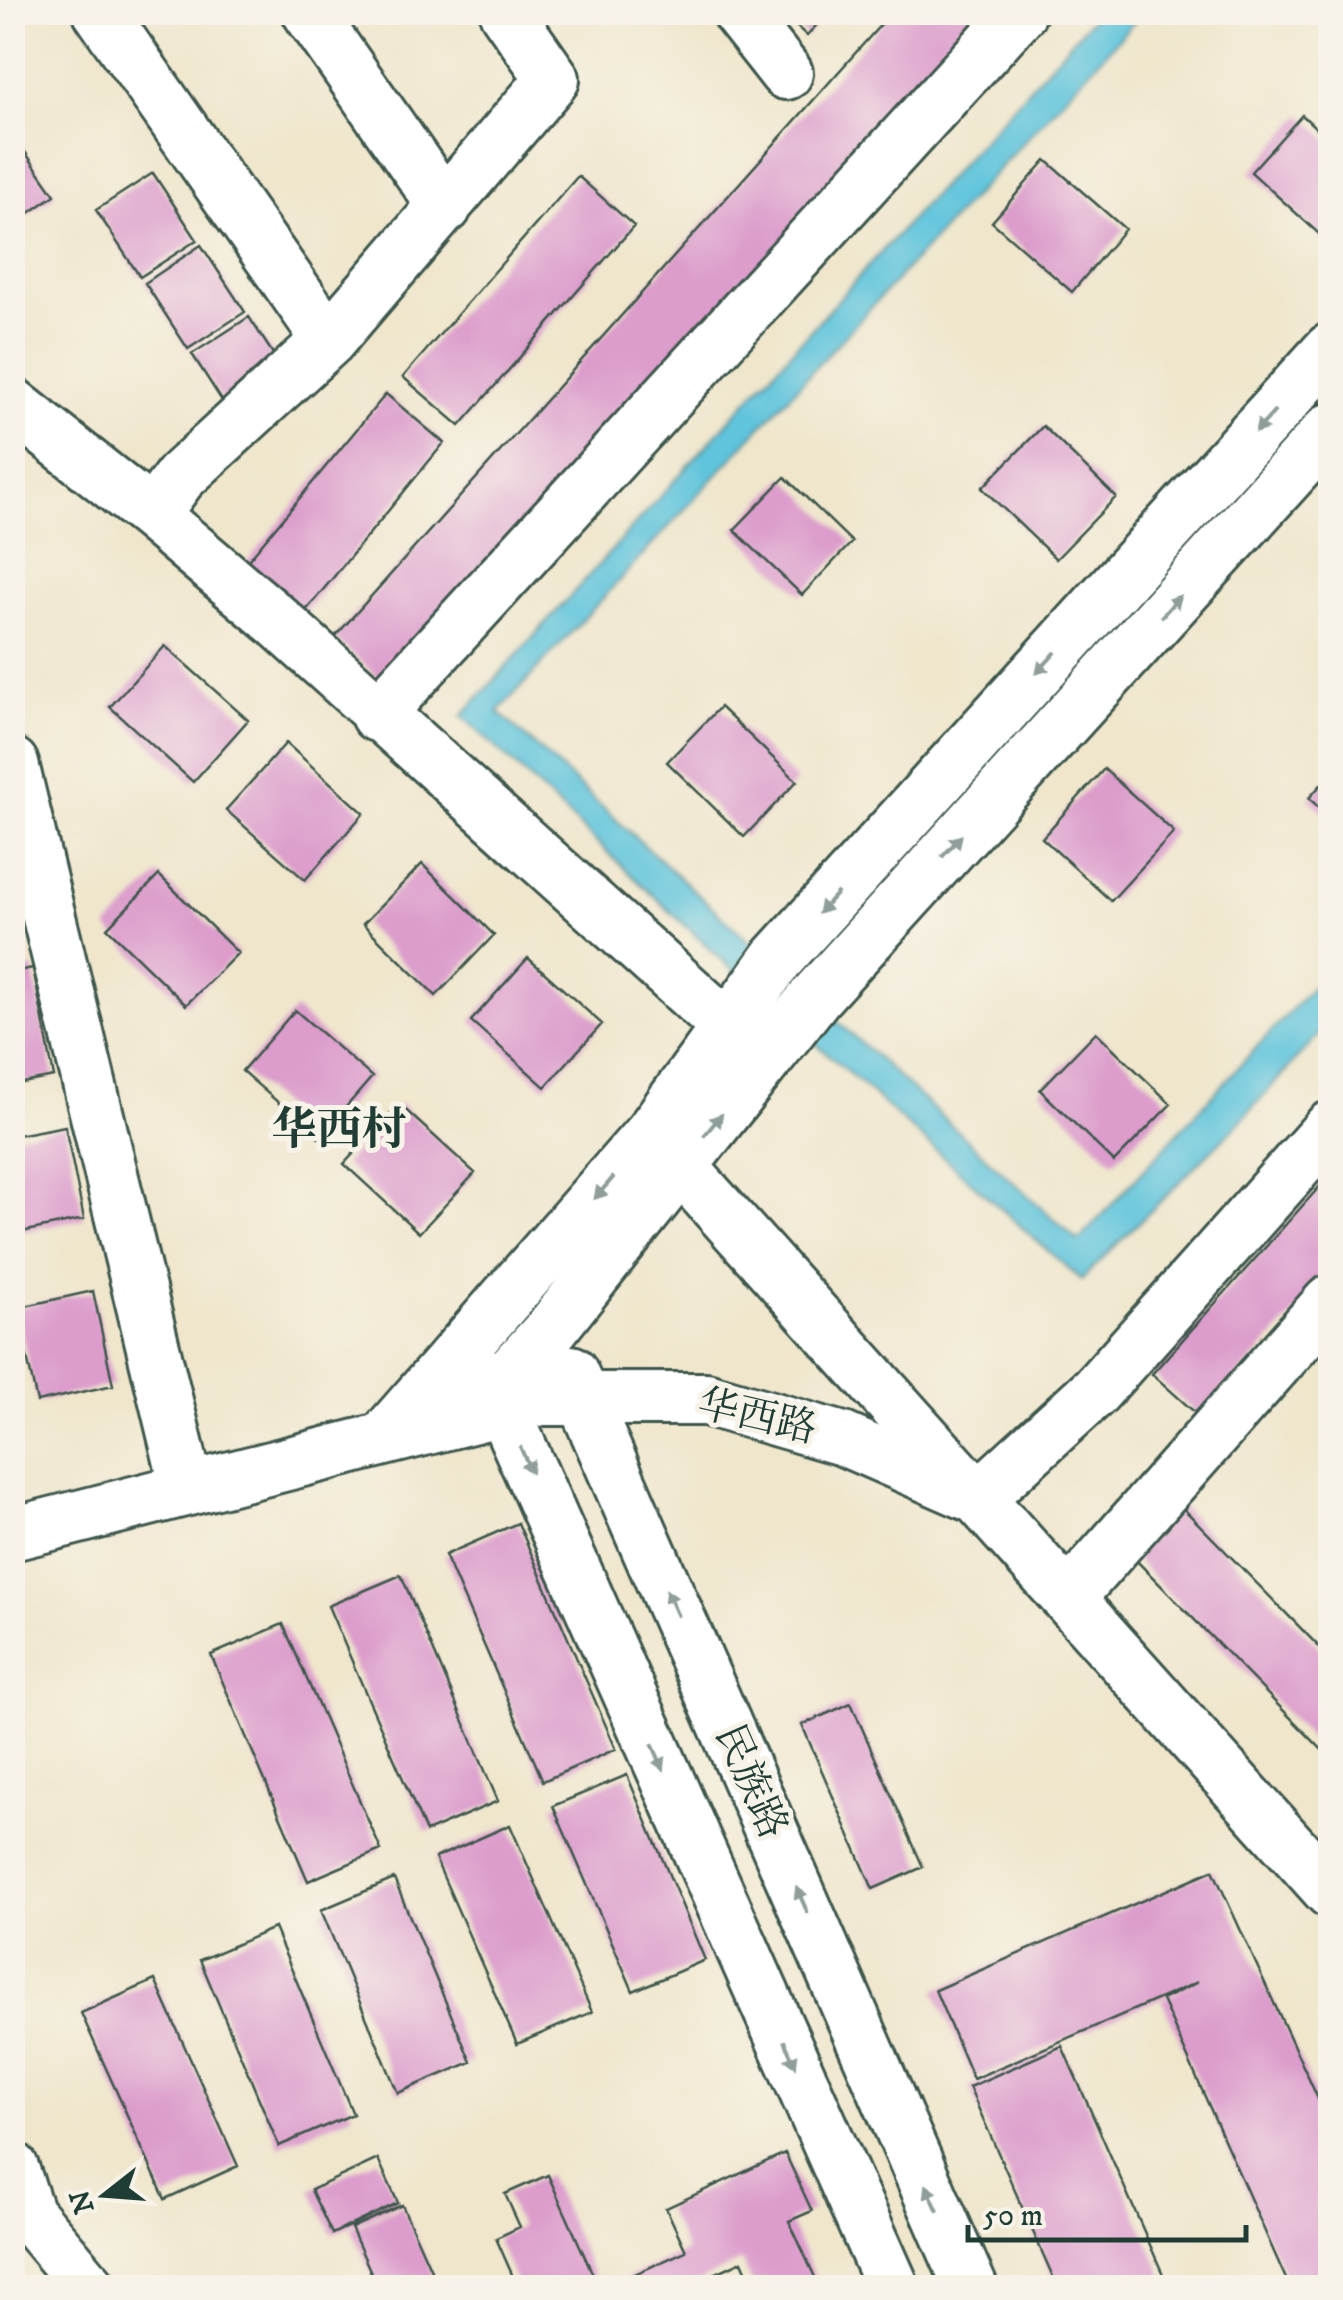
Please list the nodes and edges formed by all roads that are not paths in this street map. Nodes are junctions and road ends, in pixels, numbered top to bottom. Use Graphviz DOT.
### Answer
graph roads {
  1 [pos="100,12"];
  2 [pos="309,12"];
  3 [pos="506,12"];
  4 [pos="738,12"];
  5 [pos="1020,12"];
  6 [pos="786,73"];
  7 [pos="445,207"];
  8 [pos="329,340"];
  9 [pos="1330,350"];
  10 [pos="12,404"];
  11 [pos="1330,430"];
  12 [pos="152,515"];
  13 [pos="378,715"];
  14 [pos="12,764"];
  15 [pos="771,1012"];
  16 [pos="1330,1128"];
  17 [pos="665,1149"];
  18 [pos="529,1276"];
  19 [pos="1330,1302"];
  20 [pos="552,1328"];
  21 [pos="472,1339"];
  22 [pos="582,1399"];
  23 [pos="490,1405"];
  24 [pos="384,1438"];
  25 [pos="187,1488"];
  26 [pos="978,1498"];
  27 [pos="12,1534"];
  28 [pos="1068,1598"];
  29 [pos="1330,1891"];
  30 [pos="12,2168"];
  31 [pos="90,2288"];
  32 [pos="893,2288"];
  33 [pos="971,2288"];
  1 -- 8 [label="street"];
  2 -- 7 [label="street"];
  3 -- 7 [label="street"];
  4 -- 6 [label="street"];
  5 -- 13 [label="street"];
  7 -- 8 [label="street"];
  8 -- 12 [label="street"];
  9 -- 15 [label="street, one-way"];
  10 -- 12 [label="street"];
  15 -- 11 [label="street, one-way"];
  12 -- 13 [label="street"];
  13 -- 15 [label="street"];
  14 -- 25 [label="street"];
  15 -- 17 [label="street"];
  16 -- 26 [label="street"];
  17 -- 18 [label="street, one-way"];
  17 -- 20 [label="street"];
  17 -- 26 [label="street"];
  18 -- 20 [label="street, 民族路"];
  18 -- 21 [label="street"];
  19 -- 28 [label="street"];
  20 -- 22 [label="street, 民族路"];
  20 -- 23 [label="street"];
  21 -- 23 [label="street, 民族路"];
  21 -- 24 [label="street"];
  22 -- 23 [label="street, 华西路"];
  22 -- 26 [label="street, 华西路"];
  33 -- 22 [label="street, 民族路, one-way"];
  23 -- 24 [label="street, 华西路"];
  23 -- 32 [label="street, 民族路, one-way"];
  24 -- 25 [label="street, 华西路"];
  25 -- 27 [label="street, 华西路"];
  26 -- 28 [label="street, 华西路"];
  28 -- 29 [label="street, 华西路"];
  30 -- 31 [label="street"];
}
